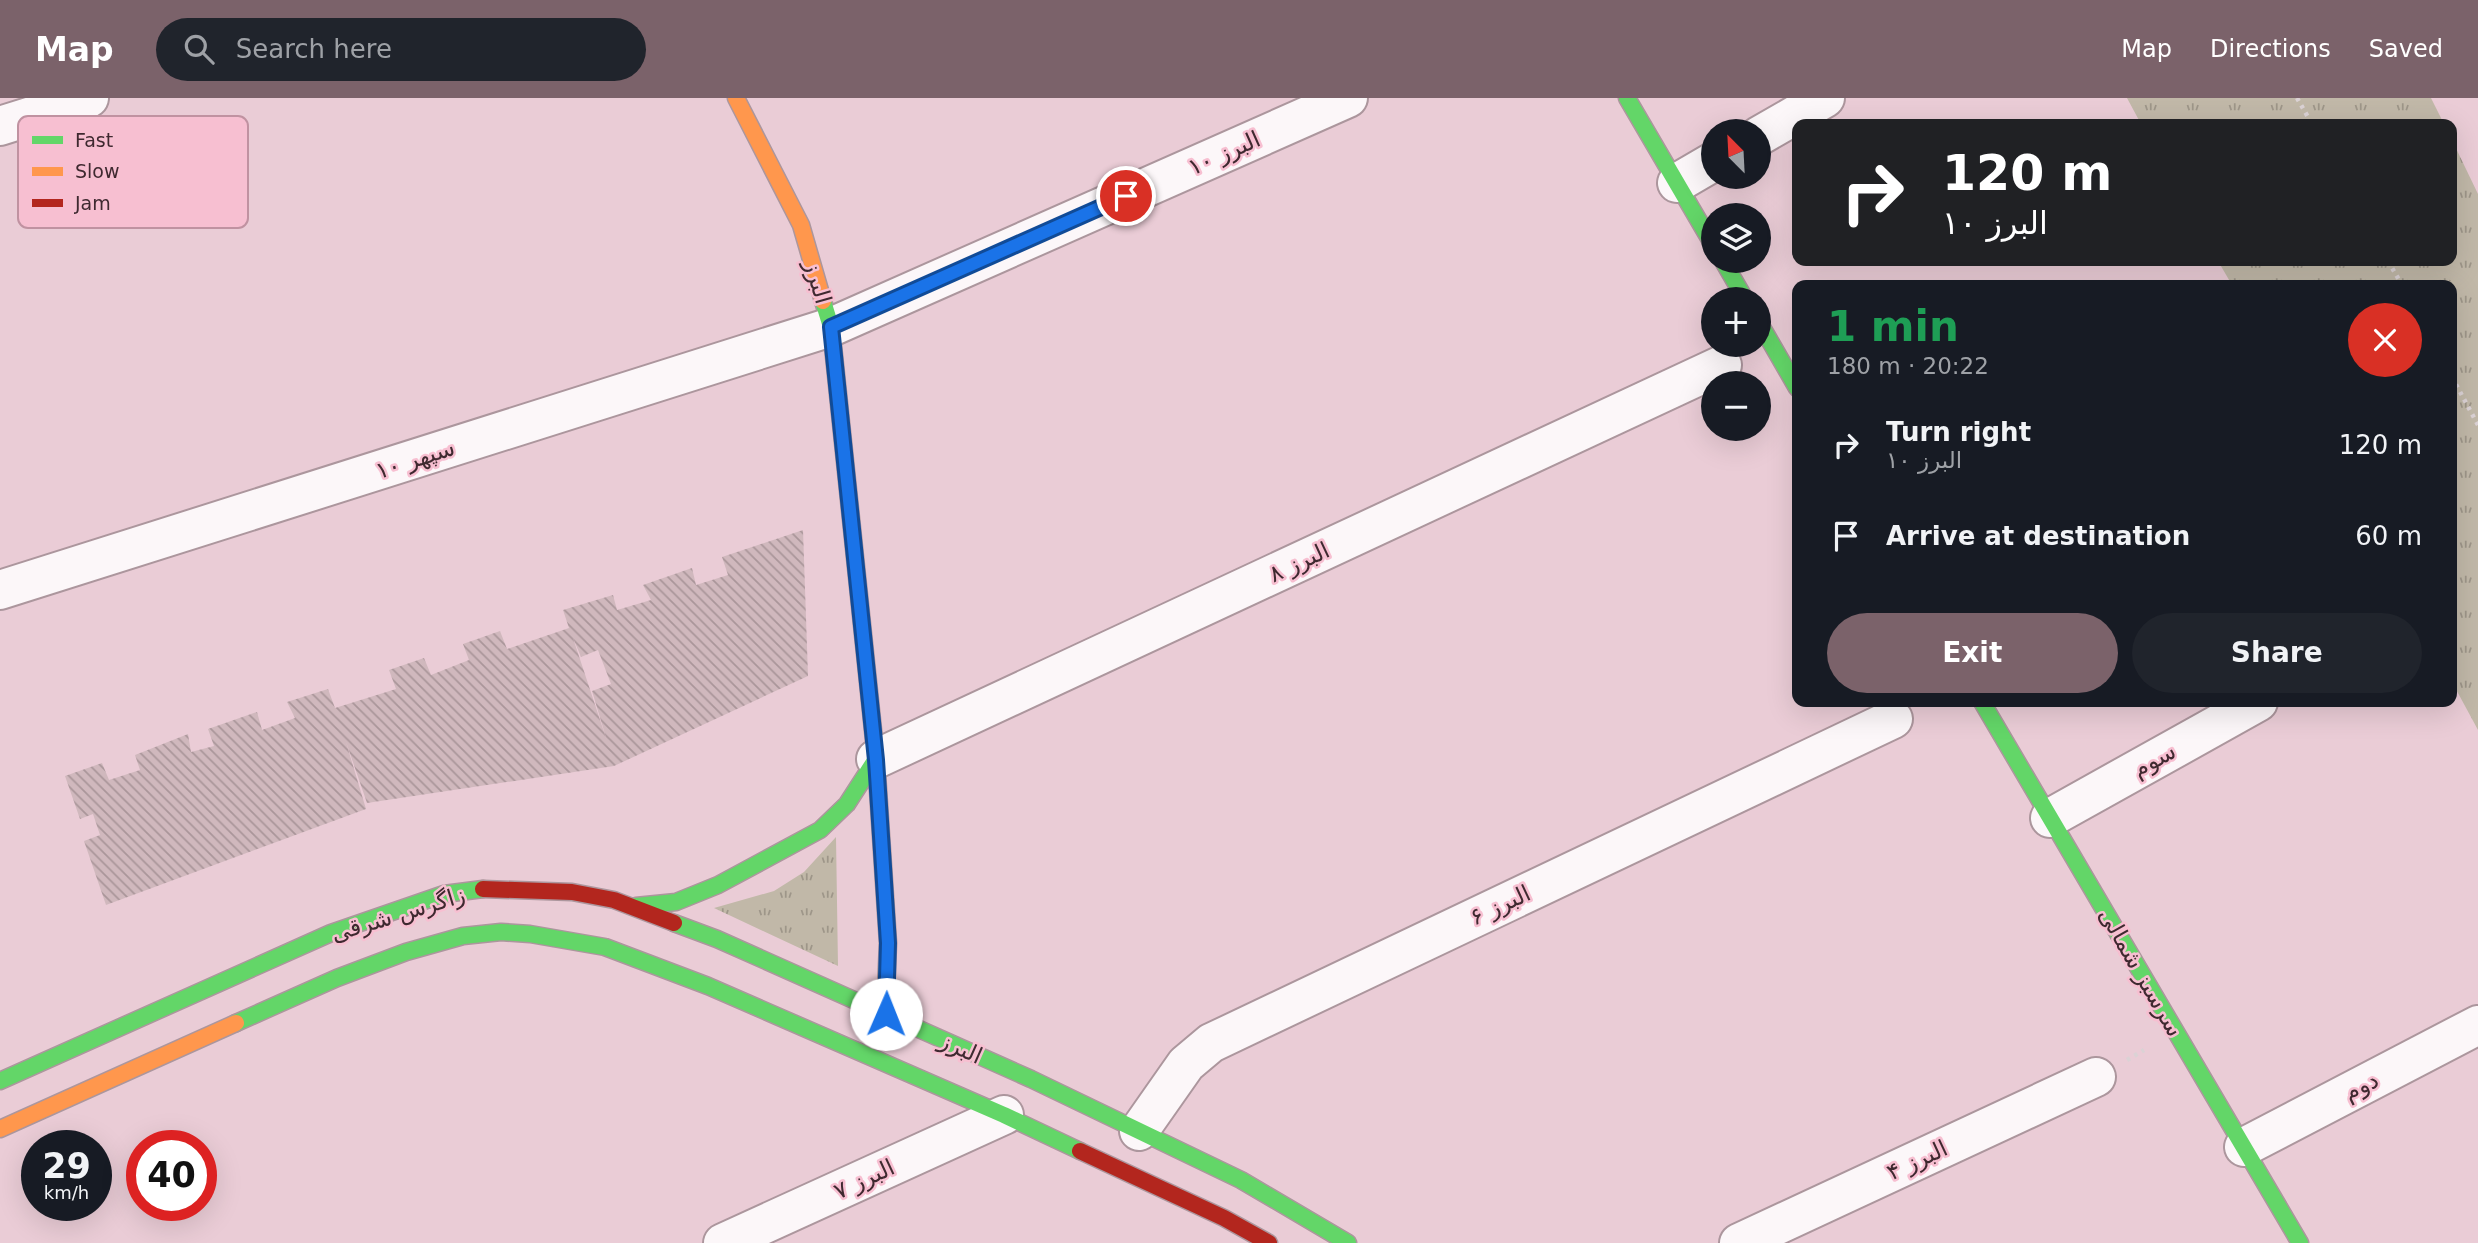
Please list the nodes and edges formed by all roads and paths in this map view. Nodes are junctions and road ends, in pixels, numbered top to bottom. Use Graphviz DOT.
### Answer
graph roads {
  1 [pos="89,98"];
  2 [pos="736,98"];
  3 [pos="1348,98"];
  4 [pos="1627,98"];
  5 [pos="1825,98"];
  6 [pos="2297,98"];
  7 [pos="32,116"];
  8 [pos="2309,119"];
  9 [pos="18,120"];
  10 [pos="0,126"];
  11 [pos="1771,129"];
  12 [pos="1701,169"];
  13 [pos="1677,183"];
  14 [pos="1701,224"];
  15 [pos="831,327"];
  16 [pos="1771,343"];
  17 [pos="1722,365"];
  18 [pos="1792,379"];
  19 [pos="2457,386"];
  20 [pos="2478,425"];
  21 [pos="0,590"];
  22 [pos="1985,707"];
  23 [pos="2249,707"];
  24 [pos="1893,719"];
  25 [pos="876,760"];
  26 [pos="2050,818"];
  27 [pos="631,906"];
  28 [pos="886,1014"];
  29 [pos="2478,1025"];
  30 [pos="2176,1033"];
  31 [pos="880,1060"];
  32 [pos="2096,1077"];
  33 [pos="0,1081"];
  34 [pos="1018,1097"];
  35 [pos="0,1129"];
  36 [pos="1134,1141"];
  37 [pos="2244,1147"];
  38 [pos="1120,1170"];
  39 [pos="723,1243"];
  40 [pos="1269,1243"];
  41 [pos="1348,1243"];
  42 [pos="1739,1243"];
  43 [pos="2300,1243"];
  1 -- 7 [label="street"];
  2 -- 15 [label="street, البرز"];
  3 -- 15 [label="street, البرز ۱۰"];
  4 -- 13 [label="street"];
  5 -- 11 [label="street"];
  6 -- 8 [label="path"];
  9 -- 10 [label="street"];
  12 -- 13 [label="street"];
  13 -- 14 [label="street"];
  15 -- 21 [label="street, سپهر ۱۰"];
  15 -- 25 [label="street, البرز"];
  16 -- 18 [label="street"];
  17 -- 25 [label="street, البرز ۸"];
  19 -- 20 [label="path"];
  22 -- 26 [label="street, سرسبز شمالی"];
  23 -- 26 [label="street, سوم"];
  24 -- 36 [label="street, البرز ۶"];
  25 -- 27 [label="street"];
  25 -- 28 [label="street, البرز"];
  26 -- 30 [label="street, سرسبز شمالی"];
  27 -- 28 [label="street, زاگرس شرقی"];
  27 -- 33 [label="street, زاگرس شرقی"];
  28 -- 31 [label="street"];
  28 -- 34 [label="street, البرز"];
  29 -- 37 [label="street, دوم"];
  30 -- 32 [label="path"];
  30 -- 37 [label="street, سرسبز شمالی"];
  31 -- 34 [label="street, البرز"];
  31 -- 35 [label="street, زاگرس شرقی"];
  32 -- 42 [label="street, البرز ۴"];
  34 -- 36 [label="street, البرز"];
  34 -- 38 [label="street, البرز"];
  34 -- 39 [label="street, البرز ۷"];
  36 -- 38 [label="street"];
  36 -- 41 [label="street, البرز"];
  37 -- 43 [label="street, سرسبز شمالی"];
  38 -- 40 [label="street, البرز"];
}
